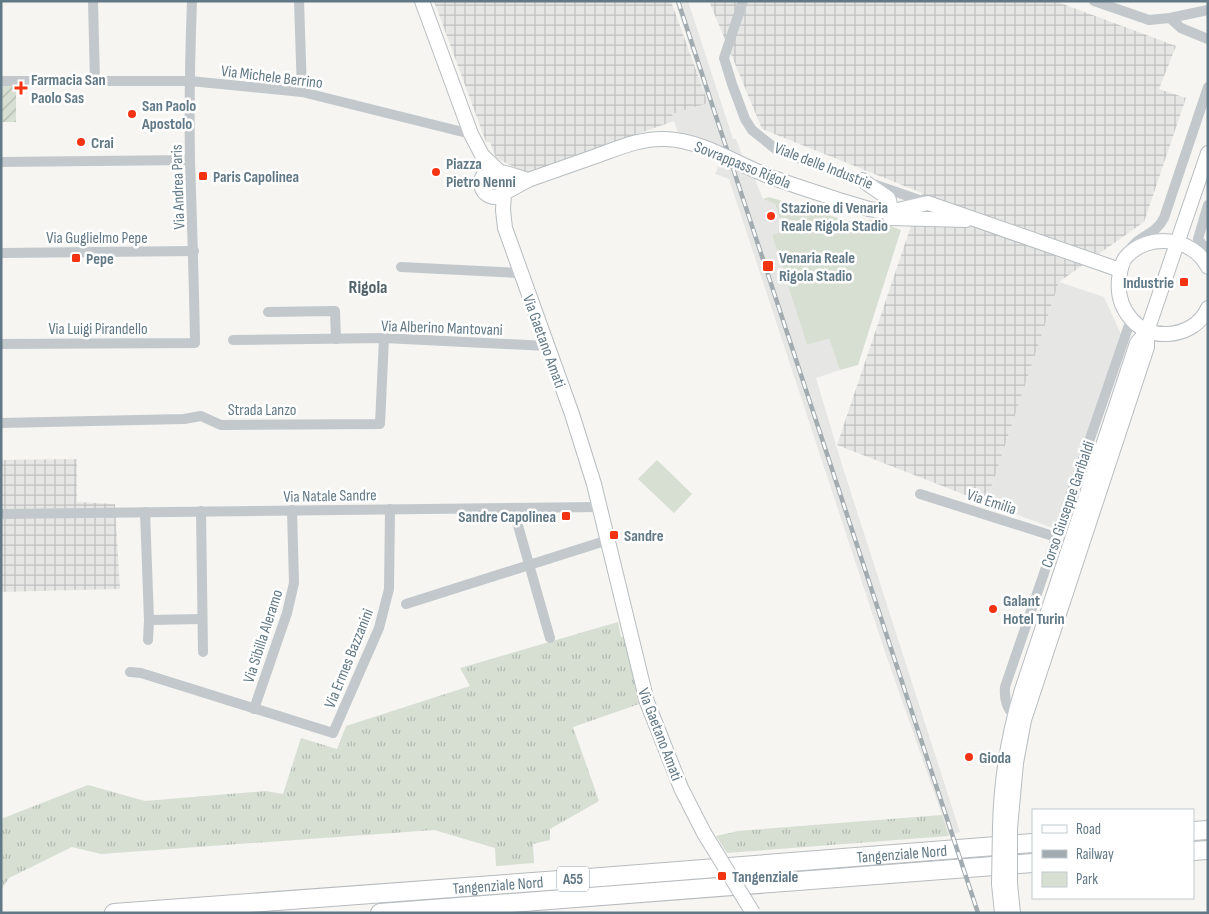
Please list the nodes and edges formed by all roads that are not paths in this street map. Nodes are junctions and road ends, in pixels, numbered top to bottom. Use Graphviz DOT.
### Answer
graph roads {
  1 [pos="93,1"];
  2 [pos="192,1"];
  3 [pos="299,1"];
  4 [pos="422,1"];
  5 [pos="743,1"];
  6 [pos="1094,1"];
  7 [pos="1208,10"];
  8 [pos="1170,18"];
  9 [pos="1208,39"];
  10 [pos="1,81"];
  11 [pos="190,81"];
  12 [pos="95,82"];
  13 [pos="1208,87"];
  14 [pos="302,92"];
  15 [pos="471,134"];
  16 [pos="1208,153"];
  17 [pos="482,155"];
  18 [pos="190,160"];
  19 [pos="1,162"];
  20 [pos="500,172"];
  21 [pos="484,176"];
  22 [pos="528,180"];
  23 [pos="862,180"];
  24 [pos="504,192"];
  25 [pos="488,196"];
  26 [pos="842,201"];
  27 [pos="928,203"];
  28 [pos="1208,205"];
  29 [pos="876,210"];
  30 [pos="980,220"];
  31 [pos="505,228"];
  32 [pos="1178,242"];
  33 [pos="194,251"];
  34 [pos="1,252"];
  35 [pos="1208,252"];
  36 [pos="1123,264"];
  37 [pos="401,267"];
  38 [pos="1208,267"];
  39 [pos="520,273"];
  40 [pos="1208,308"];
  41 [pos="268,312"];
  42 [pos="1131,320"];
  43 [pos="1147,331"];
  44 [pos="384,338"];
  45 [pos="336,339"];
  46 [pos="233,340"];
  47 [pos="195,343"];
  48 [pos="1,344"];
  49 [pos="547,346"];
  50 [pos="1,423"];
  51 [pos="920,494"];
  52 [pos="600,507"];
  53 [pos="513,508"];
  54 [pos="390,509"];
  55 [pos="292,510"];
  56 [pos="201,511"];
  57 [pos="145,512"];
  58 [pos="1,514"];
  59 [pos="1056,537"];
  60 [pos="608,540"];
  61 [pos="530,565"];
  62 [pos="406,604"];
  63 [pos="202,619"];
  64 [pos="149,620"];
  65 [pos="550,638"];
  66 [pos="148,640"];
  67 [pos="203,652"];
  68 [pos="130,672"];
  69 [pos="254,709"];
  70 [pos="1019,718"];
  71 [pos="1208,830"];
  72 [pos="1194,831"];
  73 [pos="1032,843"];
  74 [pos="1208,850"];
  75 [pos="1194,851"];
  76 [pos="1032,863"];
  77 [pos="1004,884"];
  78 [pos="114,913"];
  79 [pos="380,913"];
  80 [pos="753,913"];
  81 [pos="1002,913"];
  82 [pos="1013,913"];
  1 -- 12 [label="street"];
  2 -- 11 [label="street, Via Andrea Paris"];
  3 -- 14 [label="street"];
  4 -- 15 [label="street"];
  5 -- 23 [label="street, Viale delle Industrie"];
  6 -- 8 [label="street"];
  7 -- 8 [label="street"];
  8 -- 9 [label="street"];
  10 -- 12 [label="street, Via Michele Berrino"];
  11 -- 12 [label="street, Via Michele Berrino"];
  11 -- 14 [label="street, Via Michele Berrino"];
  11 -- 18 [label="street, Via Andrea Paris"];
  13 -- 36 [label="street"];
  14 -- 15 [label="street, Via Michele Berrino"];
  15 -- 17 [label="street"];
  16 -- 32 [label="street, Corso Giuseppe Garibaldi"];
  17 -- 20 [label="street"];
  17 -- 21 [label="street"];
  18 -- 19 [label="street"];
  18 -- 33 [label="street, Via Andrea Paris"];
  20 -- 21 [label="street"];
  20 -- 22 [label="street"];
  20 -- 24 [label="street"];
  21 -- 25 [label="street"];
  22 -- 24 [label="street"];
  22 -- 26 [label="street, Sovrappasso Rigola, bridge"];
  23 -- 27 [label="street, Viale delle Industrie"];
  23 -- 29 [label="street"];
  24 -- 25 [label="street"];
  24 -- 31 [label="street, Via Gaetano Amati"];
  25 -- 31 [label="street, Via Gaetano Amati"];
  26 -- 29 [label="street, Viale delle Industrie"];
  27 -- 29 [label="street, Viale delle Industrie"];
  27 -- 30 [label="street, Viale delle Industrie"];
  28 -- 35 [label="street"];
  29 -- 30 [label="street, Viale delle Industrie"];
  30 -- 36 [label="street, Viale delle Industrie"];
  31 -- 39 [label="street, Via Gaetano Amati"];
  32 -- 36 [label="street"];
  32 -- 38 [label="street"];
  32 -- 43 [label="street, Corso Giuseppe Garibaldi"];
  33 -- 34 [label="street, Via Guglielmo Pepe"];
  33 -- 47 [label="street, Via Andrea Paris"];
  36 -- 42 [label="street"];
  37 -- 39 [label="street"];
  39 -- 49 [label="street, Via Gaetano Amati"];
  40 -- 43 [label="street"];
  41 -- 45 [label="street"];
  42 -- 43 [label="street"];
  42 -- 59 [label="street, Corso Giuseppe Garibaldi"];
  43 -- 70 [label="street, Corso Giuseppe Garibaldi"];
  44 -- 45 [label="street, Via Alberino Mantovani"];
  44 -- 49 [label="street, Via Alberino Mantovani"];
  44 -- 50 [label="street, Strada Lanzo"];
  45 -- 46 [label="street, Via Alberino Mantovani"];
  47 -- 48 [label="street, Via Luigi Pirandello"];
  49 -- 52 [label="street, Via Gaetano Amati"];
  51 -- 59 [label="street, Via Emilia"];
  52 -- 53 [label="street, Via Natale Sandre"];
  52 -- 60 [label="street, Via Gaetano Amati"];
  53 -- 54 [label="street, Via Natale Sandre"];
  53 -- 61 [label="street"];
  54 -- 55 [label="street, Via Natale Sandre"];
  54 -- 69 [label="street, Via Ermes Bazzanini"];
  55 -- 56 [label="street, Via Natale Sandre"];
  55 -- 69 [label="street, Via Sibilla Aleramo"];
  56 -- 57 [label="street"];
  56 -- 63 [label="street"];
  57 -- 58 [label="street"];
  57 -- 64 [label="street"];
  59 -- 70 [label="street, Corso Giuseppe Garibaldi"];
  60 -- 61 [label="street"];
  60 -- 80 [label="street, Via Gaetano Amati, bridge"];
  61 -- 62 [label="street"];
  61 -- 65 [label="street"];
  63 -- 64 [label="street"];
  63 -- 67 [label="street"];
  64 -- 66 [label="street"];
  68 -- 69 [label="street"];
  70 -- 77 [label="street, Corso Giuseppe Garibaldi, bridge"];
  71 -- 72 [label="highway"];
  73 -- 78 [label="highway, Tangenziale Nord / A55"];
  74 -- 75 [label="highway"];
  76 -- 79 [label="highway, Tangenziale Nord / A55"];
  77 -- 81 [label="street, Corso Giuseppe Garibaldi"];
  77 -- 82 [label="street, Corso Giuseppe Garibaldi"];
}
